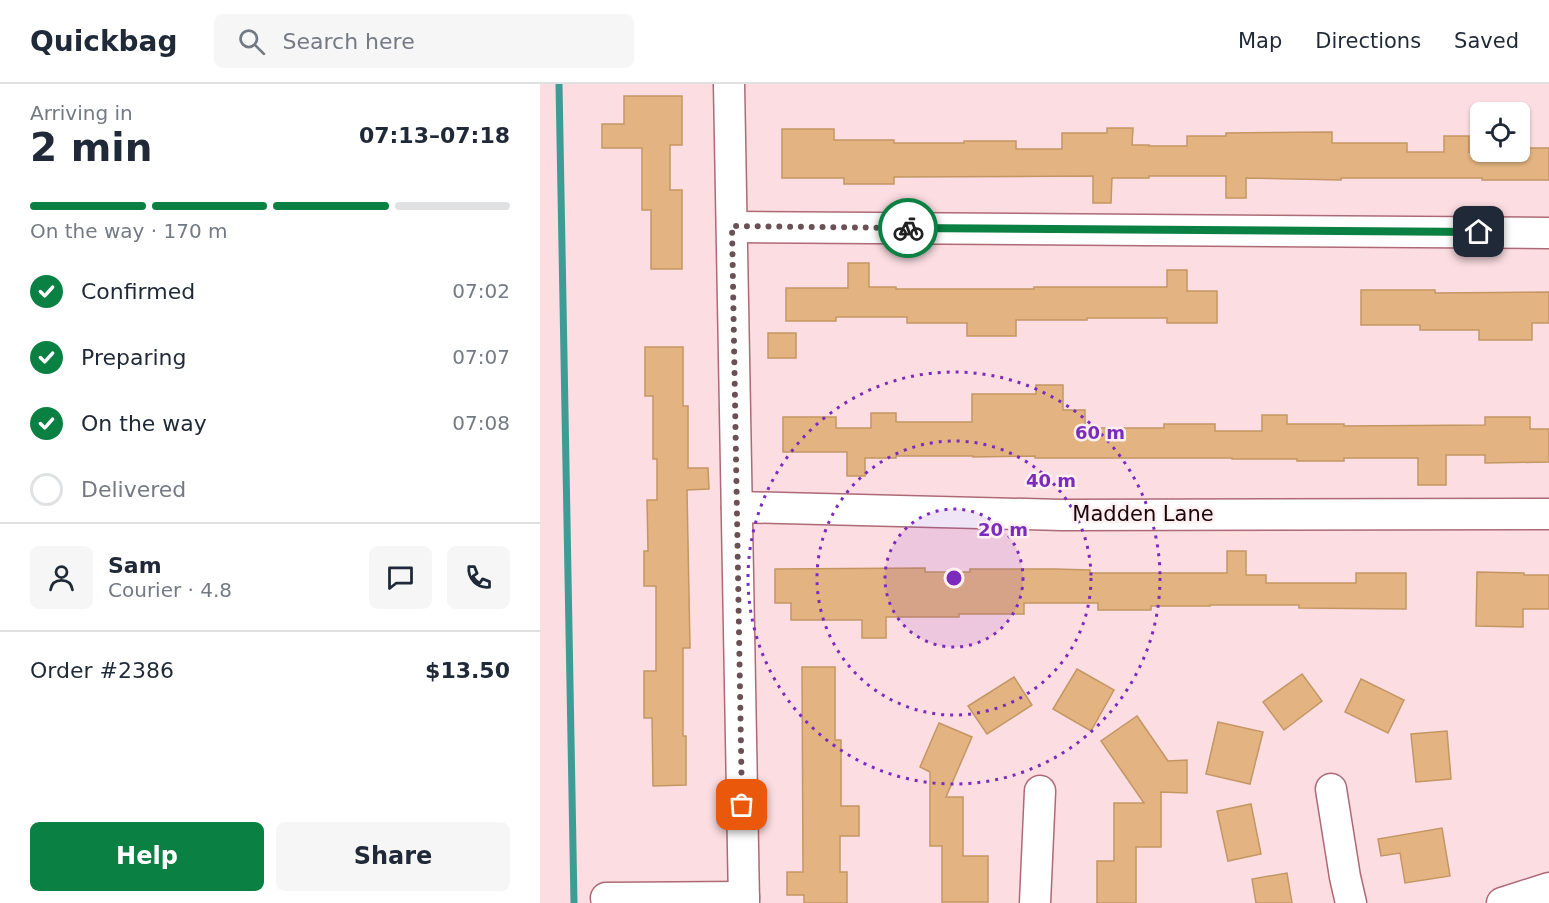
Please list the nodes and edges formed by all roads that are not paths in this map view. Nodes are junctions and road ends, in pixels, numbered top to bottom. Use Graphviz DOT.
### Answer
graph roads {
  1 [pos="729,84"];
  2 [pos="732,226"];
  3 [pos="1549,233"];
  4 [pos="737,507"];
  5 [pos="1549,514"];
  6 [pos="1331,789"];
  7 [pos="1040,791"];
  8 [pos="1549,888"];
  9 [pos="606,898"];
  10 [pos="744,900"];
  11 [pos="1035,903"];
  12 [pos="1351,903"];
  13 [pos="1502,903"];
  1 -- 2 [label="street"];
  2 -- 3 [label="street"];
  2 -- 4 [label="street"];
  4 -- 5 [label="street, Madden Lane"];
  4 -- 10 [label="street"];
  6 -- 12 [label="street"];
  7 -- 11 [label="street"];
  8 -- 13 [label="street"];
  9 -- 10 [label="street"];
}
